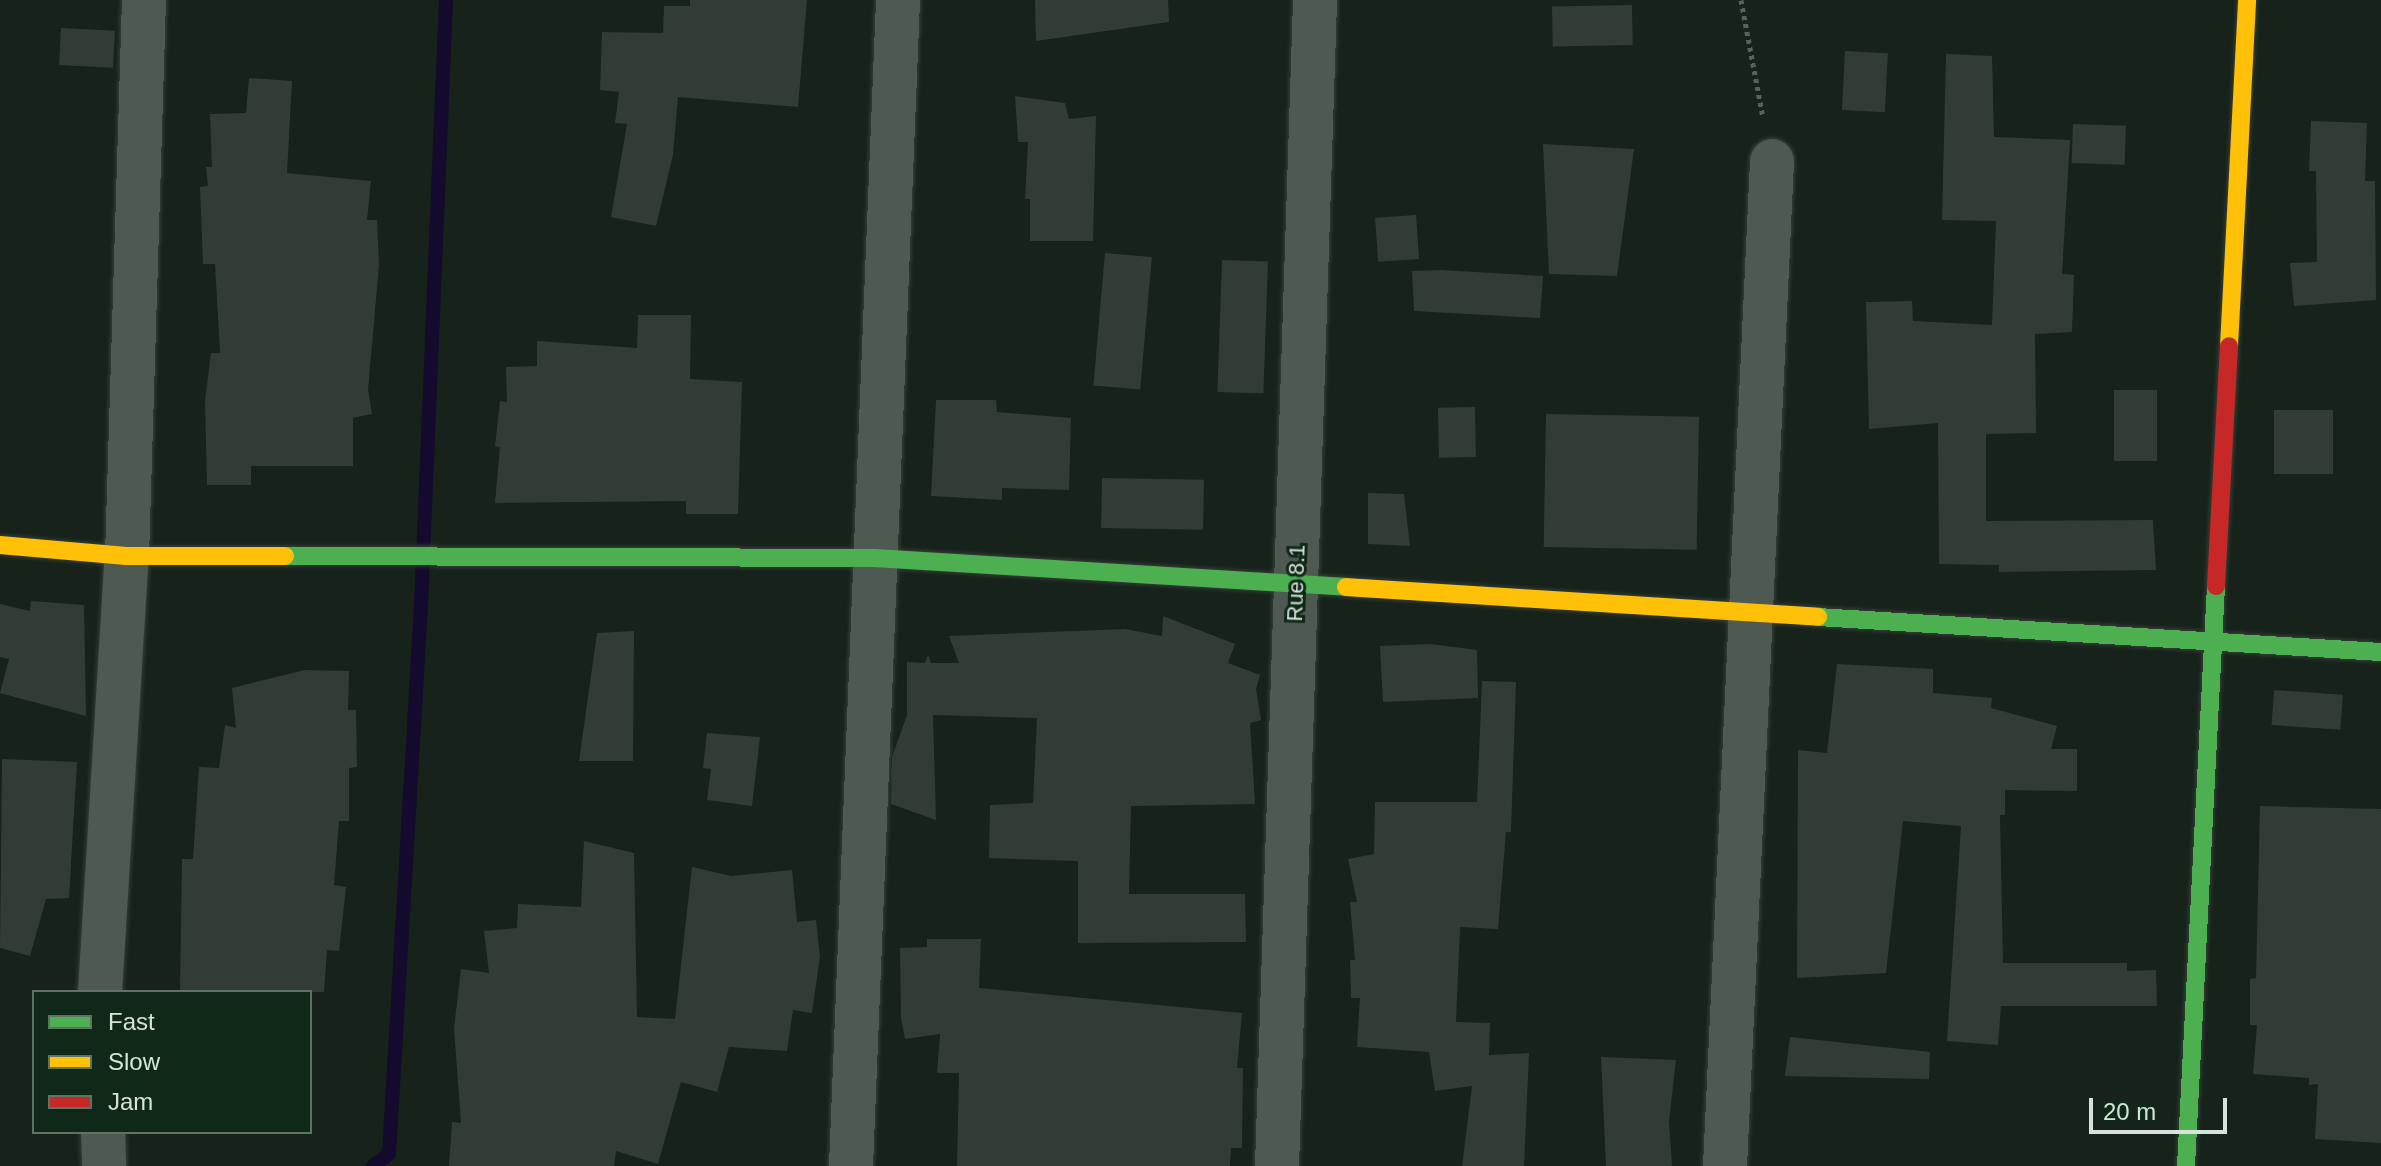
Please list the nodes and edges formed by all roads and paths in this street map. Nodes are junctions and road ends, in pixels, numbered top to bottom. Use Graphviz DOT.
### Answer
graph roads {
  1 [pos="144,0"];
  2 [pos="898,0"];
  3 [pos="1315,0"];
  4 [pos="1741,0"];
  5 [pos="2247,0"];
  6 [pos="1772,161"];
  7 [pos="0,545"];
  8 [pos="127,556"];
  9 [pos="875,558"];
  10 [pos="1296,584"];
  11 [pos="1747,612"];
  12 [pos="2211,641"];
  13 [pos="2381,652"];
  14 [pos="100,990"];
  15 [pos="103,1134"];
  16 [pos="104,1166"];
  17 [pos="851,1166"];
  18 [pos="1277,1166"];
  19 [pos="1725,1166"];
  20 [pos="2186,1166"];
  1 -- 8 [label="street"];
  2 -- 9 [label="street"];
  3 -- 10 [label="street, Rue 8.1"];
  4 -- 6 [label="path"];
  5 -- 12 [label="street"];
  6 -- 11 [label="street"];
  7 -- 8 [label="street"];
  8 -- 9 [label="street"];
  8 -- 14 [label="street"];
  9 -- 10 [label="street"];
  9 -- 17 [label="street"];
  10 -- 11 [label="street"];
  10 -- 18 [label="street, Rue 8.1"];
  11 -- 12 [label="street"];
  11 -- 19 [label="street"];
  12 -- 13 [label="street"];
  12 -- 20 [label="street"];
  15 -- 16 [label="street"];
}
